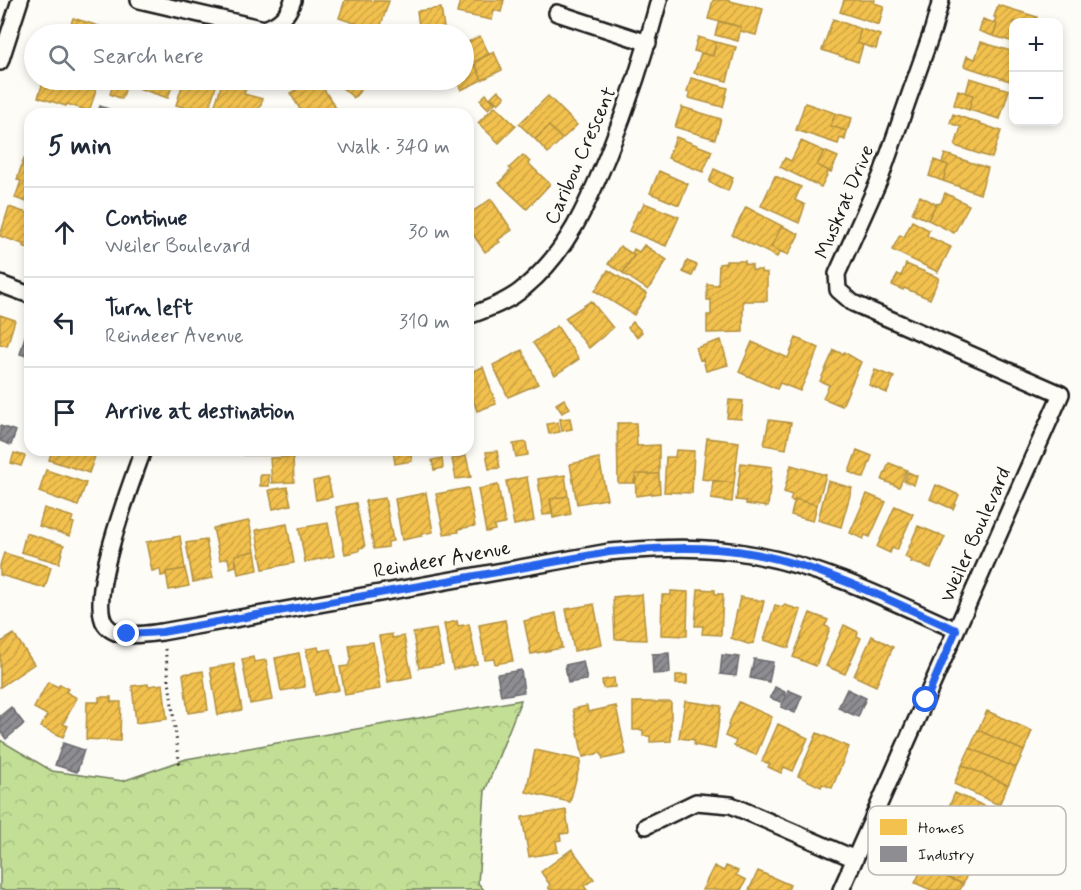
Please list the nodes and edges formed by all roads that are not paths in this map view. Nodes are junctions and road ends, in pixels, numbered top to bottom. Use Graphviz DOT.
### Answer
graph roads {
  1 [pos="20,0"];
  2 [pos="140,0"];
  3 [pos="293,0"];
  4 [pos="659,0"];
  5 [pos="941,0"];
  6 [pos="557,13"];
  7 [pos="243,24"];
  8 [pos="278,24"];
  9 [pos="648,44"];
  10 [pos="0,62"];
  11 [pos="0,284"];
  12 [pos="24,293"];
  13 [pos="474,314"];
  14 [pos="1061,394"];
  15 [pos="141,456"];
  16 [pos="956,630"];
  17 [pos="878,806"];
  18 [pos="646,826"];
  19 [pos="868,830"];
  20 [pos="855,859"];
  21 [pos="841,890"];
  1 -- 10 [label="street"];
  2 -- 7 [label="street"];
  3 -- 8 [label="street"];
  4 -- 9 [label="street, Caribou Crescent"];
  5 -- 14 [label="street, Muskrat Drive"];
  6 -- 9 [label="street"];
  9 -- 13 [label="street, Caribou Crescent"];
  11 -- 12 [label="street"];
  14 -- 16 [label="street, Weiler Boulevard"];
  15 -- 16 [label="street, Reindeer Avenue"];
  16 -- 17 [label="street, Weiler Boulevard"];
  18 -- 20 [label="street"];
  19 -- 20 [label="street, Weiler Boulevard"];
  20 -- 21 [label="street, Weiler Boulevard"];
}
